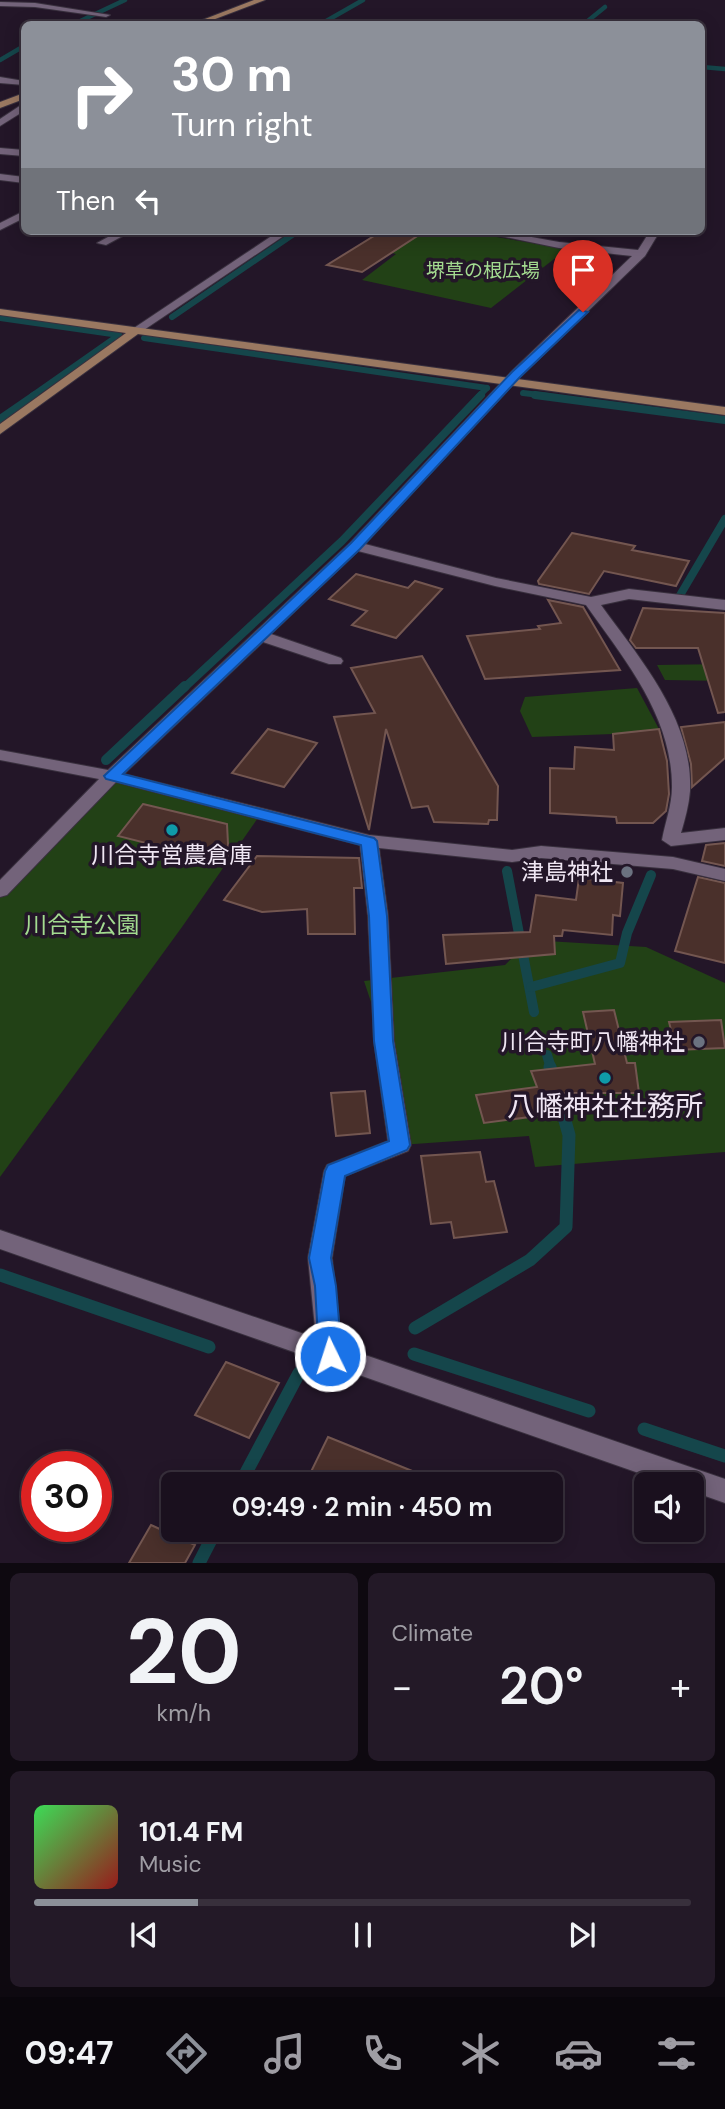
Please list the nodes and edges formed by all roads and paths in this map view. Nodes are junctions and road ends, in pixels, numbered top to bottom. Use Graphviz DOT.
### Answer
graph roads {
  1 [pos="261,0"];
  2 [pos="274,0"];
  3 [pos="0,4"];
  4 [pos="106,15"];
  5 [pos="204,21"];
  6 [pos="218,21"];
  7 [pos="0,80"];
  8 [pos="21,84"];
  9 [pos="21,86"];
  10 [pos="0,97"];
  11 [pos="21,97"];
  12 [pos="0,105"];
  13 [pos="21,109"];
  14 [pos="0,123"];
  15 [pos="0,151"];
  16 [pos="21,153"];
  17 [pos="0,177"];
  18 [pos="21,180"];
  19 [pos="21,216"];
  20 [pos="0,227"];
  21 [pos="119,235"];
  22 [pos="280,235"];
  23 [pos="503,235"];
  24 [pos="653,235"];
  25 [pos="102,243"];
  26 [pos="641,254"];
  27 [pos="0,312"];
  28 [pos="134,332"];
  29 [pos="510,382"];
  30 [pos="725,411"];
  31 [pos="0,430"];
  32 [pos="355,546"];
  33 [pos="591,601"];
  34 [pos="725,606"];
  35 [pos="260,636"];
  36 [pos="335,661"];
  37 [pos="0,755"];
  38 [pos="112,776"];
  39 [pos="725,834"];
  40 [pos="671,840"];
  41 [pos="369,841"];
  42 [pos="673,863"];
  43 [pos="725,875"];
  44 [pos="0,891"];
  45 [pos="0,1239"];
  46 [pos="330,1356"];
  47 [pos="725,1491"];
  1 -- 5 [label="street"];
  2 -- 6 [label="street"];
  3 -- 4 [label="street"];
  7 -- 8 [label="street"];
  9 -- 10 [label="street"];
  11 -- 12 [label="street"];
  13 -- 14 [label="street"];
  15 -- 16 [label="street"];
  17 -- 18 [label="street"];
  19 -- 20 [label="street"];
  21 -- 25 [label="street"];
  22 -- 28 [label="street"];
  23 -- 26 [label="street"];
  24 -- 26 [label="street"];
  26 -- 29 [label="street"];
  27 -- 28 [label="street"];
  28 -- 29 [label="street"];
  28 -- 31 [label="street"];
  29 -- 30 [label="street"];
  29 -- 32 [label="street"];
  32 -- 33 [label="street"];
  32 -- 35 [label="street"];
  33 -- 34 [label="street"];
  33 -- 40 [label="street"];
  35 -- 36 [label="street"];
  35 -- 38 [label="street"];
  37 -- 38 [label="street"];
  38 -- 41 [label="street"];
  38 -- 44 [label="street"];
  39 -- 40 [label="street"];
  40 -- 42 [label="street"];
  41 -- 42 [label="street"];
  41 -- 46 [label="street"];
  42 -- 43 [label="street"];
  45 -- 46 [label="street"];
  46 -- 47 [label="street"];
}
